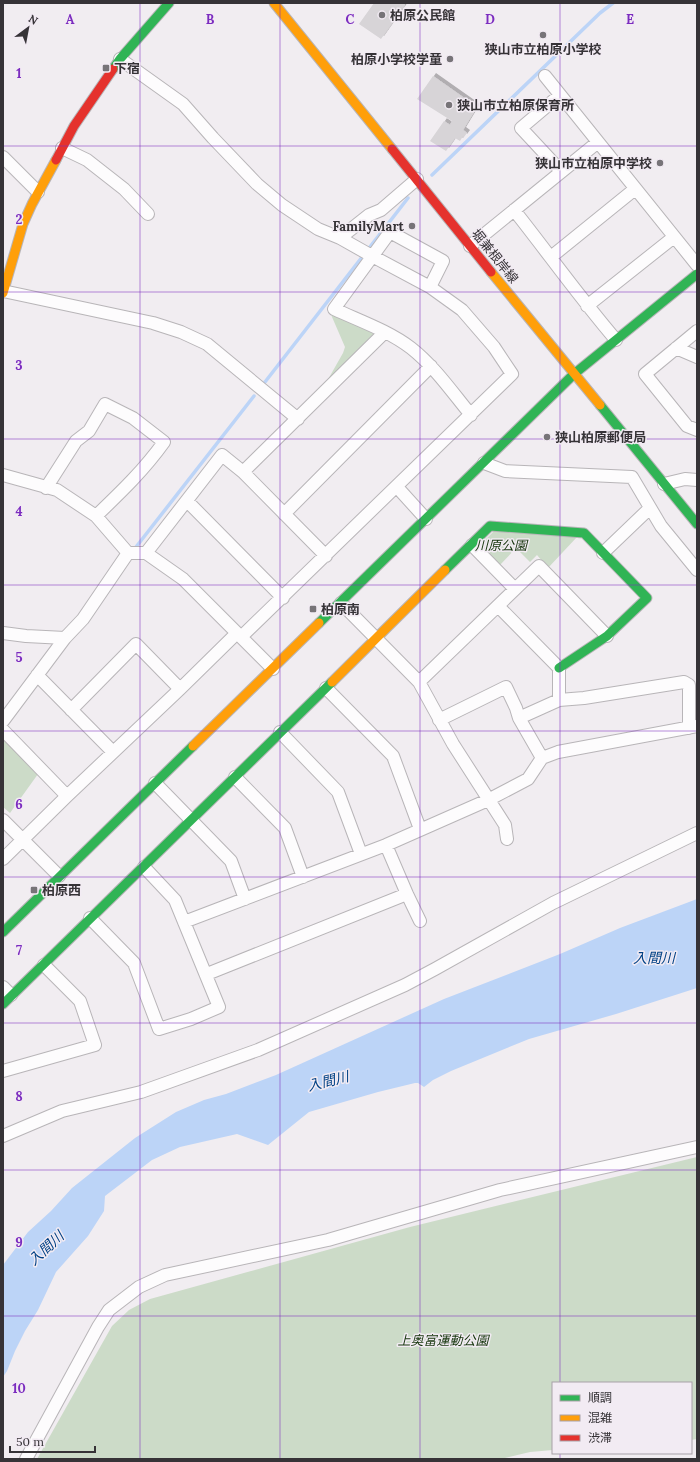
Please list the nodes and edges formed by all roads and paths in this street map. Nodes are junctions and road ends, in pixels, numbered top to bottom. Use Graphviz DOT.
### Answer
graph roads {
  1 [pos="169,3"];
  2 [pos="274,3"];
  3 [pos="120,59"];
  4 [pos="545,76"];
  5 [pos="560,95"];
  6 [pos="598,142"];
  7 [pos="62,148"];
  8 [pos="3,157"];
  9 [pos="562,171"];
  10 [pos="417,179"];
  11 [pos="635,189"];
  12 [pos="38,192"];
  13 [pos="514,210"];
  14 [pos="148,214"];
  15 [pos="674,237"];
  16 [pos="340,238"];
  17 [pos="470,246"];
  18 [pos="367,253"];
  19 [pos="551,257"];
  20 [pos="697,265"];
  21 [pos="697,274"];
  22 [pos="430,287"];
  23 [pos="3,292"];
  24 [pos="587,306"];
  25 [pos="697,331"];
  26 [pos="385,332"];
  27 [pos="616,340"];
  28 [pos="676,348"];
  29 [pos="697,357"];
  30 [pos="431,366"];
  31 [pos="574,374"];
  32 [pos="471,415"];
  33 [pos="298,419"];
  34 [pos="697,430"];
  35 [pos="484,462"];
  36 [pos="243,472"];
  37 [pos="3,475"];
  38 [pos="697,480"];
  39 [pos="664,484"];
  40 [pos="397,487"];
  41 [pos="46,488"];
  42 [pos="186,501"];
  43 [pos="650,508"];
  44 [pos="284,514"];
  45 [pos="96,516"];
  46 [pos="426,519"];
  47 [pos="697,524"];
  48 [pos="472,545"];
  49 [pos="128,553"];
  50 [pos="146,553"];
  51 [pos="604,553"];
  52 [pos="326,556"];
  53 [pos="697,570"];
  54 [pos="515,589"];
  55 [pos="283,598"];
  56 [pos="341,603"];
  57 [pos="498,606"];
  58 [pos="3,633"];
  59 [pos="239,635"];
  60 [pos="607,636"];
  61 [pos="65,638"];
  62 [pos="376,639"];
  63 [pos="559,668"];
  64 [pos="273,669"];
  65 [pos="37,675"];
  66 [pos="419,682"];
  67 [pos="326,688"];
  68 [pos="180,689"];
  69 [pos="559,700"];
  70 [pos="71,710"];
  71 [pos="519,718"];
  72 [pos="439,720"];
  73 [pos="3,721"];
  74 [pos="693,727"];
  75 [pos="3,730"];
  76 [pos="280,732"];
  77 [pos="113,752"];
  78 [pos="542,758"];
  79 [pos="235,776"];
  80 [pos="155,783"];
  81 [pos="67,796"];
  82 [pos="488,800"];
  83 [pos="3,820"];
  84 [pos="191,820"];
  85 [pos="420,829"];
  86 [pos="697,833"];
  87 [pos="507,839"];
  88 [pos="23,840"];
  89 [pos="386,845"];
  90 [pos="362,854"];
  91 [pos="3,859"];
  92 [pos="144,867"];
  93 [pos="60,876"];
  94 [pos="303,877"];
  95 [pos="407,894"];
  96 [pos="245,899"];
  97 [pos="90,918"];
  98 [pos="420,921"];
  99 [pos="184,922"];
  100 [pos="3,932"];
  101 [pos="44,965"];
  102 [pos="206,974"];
  103 [pos="6,995"];
  104 [pos="3,1071"];
  105 [pos="3,1136"];
  106 [pos="697,1147"];
  107 [pos="26,1459"];
  1 -- 3 [label="street"];
  2 -- 10 [label="street, 堀兼根岸線"];
  3 -- 7 [label="street"];
  3 -- 16 [label="street"];
  4 -- 5 [label="street"];
  5 -- 6 [label="street"];
  5 -- 9 [label="street"];
  6 -- 9 [label="street"];
  6 -- 11 [label="street"];
  7 -- 12 [label="street"];
  7 -- 14 [label="street"];
  8 -- 12 [label="street"];
  9 -- 13 [label="street"];
  10 -- 16 [label="street"];
  10 -- 17 [label="street, 堀兼根岸線"];
  11 -- 15 [label="street"];
  11 -- 19 [label="street"];
  12 -- 23 [label="street"];
  13 -- 17 [label="street"];
  13 -- 19 [label="street"];
  15 -- 20 [label="street"];
  15 -- 24 [label="street"];
  16 -- 18 [label="street"];
  17 -- 31 [label="street, 堀兼根岸線"];
  18 -- 22 [label="street"];
  18 -- 22 [label="street"];
  18 -- 26 [label="street"];
  19 -- 24 [label="street"];
  21 -- 27 [label="street"];
  22 -- 32 [label="street"];
  23 -- 33 [label="street"];
  24 -- 27 [label="street"];
  25 -- 28 [label="street"];
  26 -- 30 [label="street"];
  26 -- 33 [label="street"];
  27 -- 31 [label="street"];
  28 -- 29 [label="street"];
  28 -- 34 [label="street"];
  30 -- 32 [label="street"];
  30 -- 44 [label="street"];
  31 -- 35 [label="street"];
  31 -- 39 [label="street, 堀兼根岸線"];
  32 -- 40 [label="street"];
  33 -- 36 [label="street"];
  35 -- 43 [label="street"];
  35 -- 46 [label="street"];
  36 -- 42 [label="street"];
  36 -- 44 [label="street"];
  37 -- 41 [label="street"];
  38 -- 39 [label="street"];
  39 -- 47 [label="street, 堀兼根岸線"];
  40 -- 46 [label="street"];
  40 -- 52 [label="street"];
  41 -- 45 [label="street"];
  41 -- 45 [label="street"];
  42 -- 50 [label="street"];
  42 -- 55 [label="street"];
  43 -- 51 [label="street"];
  43 -- 53 [label="street"];
  44 -- 52 [label="street"];
  45 -- 49 [label="street"];
  46 -- 56 [label="street"];
  48 -- 51 [label="street"];
  48 -- 54 [label="street"];
  48 -- 62 [label="street"];
  49 -- 50 [label="street"];
  49 -- 61 [label="street"];
  50 -- 59 [label="street"];
  51 -- 60 [label="street"];
  52 -- 55 [label="street"];
  54 -- 57 [label="street"];
  54 -- 60 [label="street"];
  55 -- 59 [label="street"];
  56 -- 62 [label="street"];
  56 -- 64 [label="street"];
  57 -- 63 [label="street"];
  57 -- 66 [label="street"];
  58 -- 61 [label="street"];
  59 -- 64 [label="street"];
  59 -- 68 [label="street"];
  60 -- 63 [label="street"];
  61 -- 65 [label="street"];
  62 -- 66 [label="street"];
  62 -- 67 [label="street"];
  63 -- 69 [label="street"];
  64 -- 80 [label="street"];
  65 -- 70 [label="street"];
  65 -- 73 [label="street"];
  66 -- 72 [label="street"];
  67 -- 76 [label="street"];
  67 -- 85 [label="street"];
  68 -- 70 [label="street"];
  68 -- 77 [label="street"];
  69 -- 71 [label="street"];
  69 -- 74 [label="street"];
  70 -- 77 [label="street"];
  71 -- 72 [label="street"];
  71 -- 78 [label="street"];
  72 -- 82 [label="street"];
  74 -- 78 [label="street"];
  75 -- 81 [label="street"];
  76 -- 79 [label="street"];
  76 -- 90 [label="street"];
  77 -- 81 [label="street"];
  78 -- 82 [label="street"];
  79 -- 84 [label="street"];
  79 -- 94 [label="street"];
  80 -- 84 [label="street"];
  80 -- 93 [label="street"];
  81 -- 88 [label="street"];
  82 -- 85 [label="street"];
  82 -- 87 [label="street"];
  83 -- 88 [label="street"];
  84 -- 92 [label="street"];
  84 -- 96 [label="street"];
  85 -- 89 [label="street"];
  86 -- 105 [label="street"];
  88 -- 91 [label="street"];
  88 -- 93 [label="street"];
  89 -- 90 [label="street"];
  89 -- 95 [label="street"];
  90 -- 94 [label="street"];
  92 -- 97 [label="street"];
  92 -- 99 [label="street"];
  93 -- 100 [label="street"];
  94 -- 96 [label="street"];
  95 -- 98 [label="street"];
  95 -- 102 [label="street"];
  96 -- 99 [label="street"];
  97 -- 101 [label="street"];
  97 -- 102 [label="street"];
  99 -- 102 [label="street"];
  101 -- 103 [label="street"];
  101 -- 104 [label="street"];
  106 -- 107 [label="street"];
}
